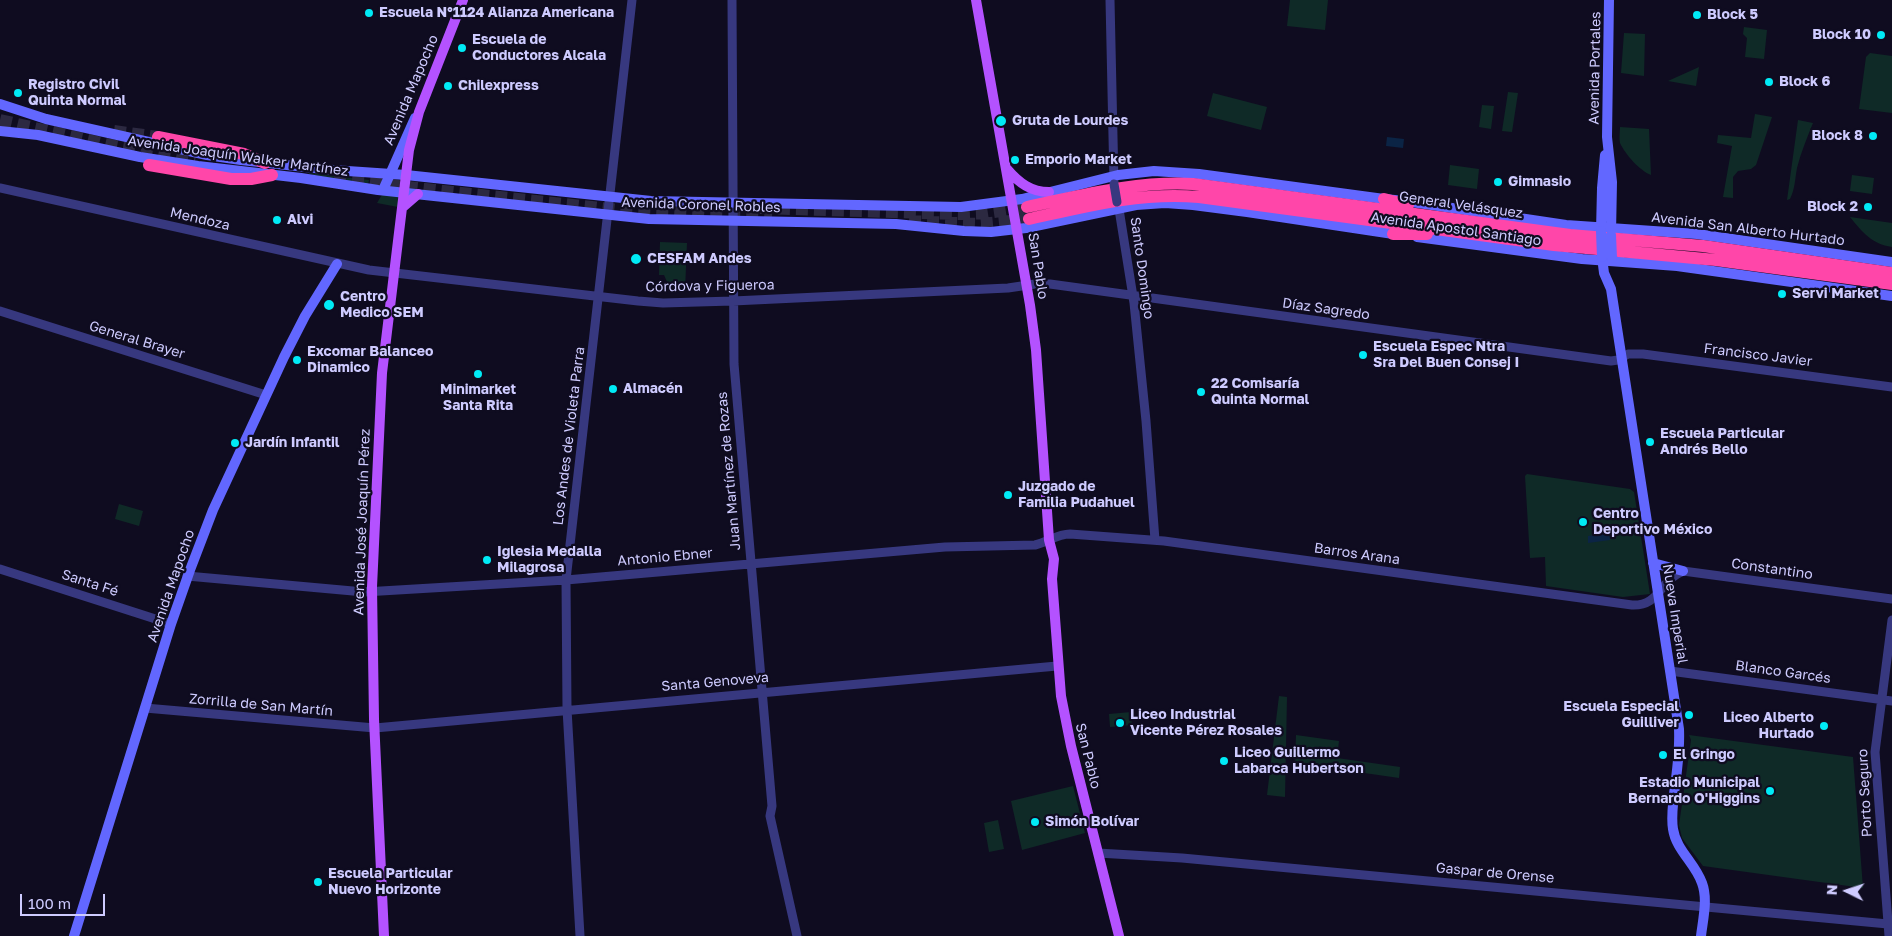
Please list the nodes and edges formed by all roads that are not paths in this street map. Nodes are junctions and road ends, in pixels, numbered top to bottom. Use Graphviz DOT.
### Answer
graph roads {
  1 [pos="464,0"];
  2 [pos="632,0"];
  3 [pos="976,0"];
  4 [pos="1110,0"];
  5 [pos="1610,0"];
  6 [pos="732,3"];
  7 [pos="0,104"];
  8 [pos="419,112"];
  9 [pos="0,131"];
  10 [pos="158,137"];
  11 [pos="265,163"];
  12 [pos="149,165"];
  13 [pos="1007,168"];
  14 [pos="272,174"];
  15 [pos="392,174"];
  16 [pos="406,175"];
  17 [pos="1113,180"];
  18 [pos="0,188"];
  19 [pos="383,190"];
  20 [pos="404,192"];
  21 [pos="1049,192"];
  22 [pos="418,194"];
  23 [pos="610,197"];
  24 [pos="1384,199"];
  25 [pos="1012,201"];
  26 [pos="733,204"];
  27 [pos="1118,205"];
  28 [pos="402,207"];
  29 [pos="608,215"];
  30 [pos="1456,219"];
  31 [pos="733,221"];
  32 [pos="1018,229"];
  33 [pos="1606,231"];
  34 [pos="1467,233"];
  35 [pos="1393,234"];
  36 [pos="1607,259"];
  37 [pos="1892,262"];
  38 [pos="337,264"];
  39 [pos="394,273"];
  40 [pos="1892,273"];
  41 [pos="1892,284"];
  42 [pos="1027,285"];
  43 [pos="599,296"];
  44 [pos="1133,296"];
  45 [pos="1892,296"];
  46 [pos="733,301"];
  47 [pos="0,311"];
  48 [pos="1621,358"];
  49 [pos="1892,387"];
  50 [pos="266,395"];
  51 [pos="1049,540"];
  52 [pos="1155,540"];
  53 [pos="1653,562"];
  54 [pos="752,564"];
  55 [pos="0,569"];
  56 [pos="1683,572"];
  57 [pos="187,576"];
  58 [pos="566,580"];
  59 [pos="372,592"];
  60 [pos="1658,594"];
  61 [pos="1892,600"];
  62 [pos="1892,620"];
  63 [pos="171,624"];
  64 [pos="1057,666"];
  65 [pos="1670,671"];
  66 [pos="763,692"];
  67 [pos="1882,699"];
  68 [pos="1892,701"];
  69 [pos="145,708"];
  70 [pos="567,709"];
  71 [pos="375,728"];
  72 [pos="1098,853"];
  73 [pos="1704,907"];
  74 [pos="1888,924"];
  75 [pos="74,936"];
  76 [pos="384,936"];
  77 [pos="580,936"];
  78 [pos="797,936"];
  79 [pos="1119,936"];
  80 [pos="1701,936"];
  81 [pos="1889,936"];
  1 -- 8 [label="main road, Avenida Mapocho"];
  2 -- 23 [label="street, Los Andes de Violeta Parra"];
  3 -- 13 [label="main road, San Pablo"];
  4 -- 17 [label="street, Santo Domingo"];
  5 -- 33 [label="main road, Avenida Portales"];
  6 -- 26 [label="street, Juan Martínez de Rozas"];
  7 -- 11 [label="main road, Avenida Joaquín Walker Martínez"];
  8 -- 15 [label="main road, Avenida Mapocho"];
  8 -- 16 [label="main road, Avenida José Joaquín Pérez"];
  9 -- 14 [label="main road, Avenida Joaquín Walker Martínez"];
  10 -- 11 [label="highway"];
  11 -- 15 [label="main road, Avenida Joaquín Walker Martínez"];
  12 -- 14 [label="highway"];
  13 -- 21 [label="main road"];
  13 -- 25 [label="main road, San Pablo"];
  14 -- 19 [label="main road, Avenida Joaquín Walker Martínez"];
  15 -- 16 [label="main road, Avenida Coronel Robles"];
  15 -- 19 [label="main road, Avenida Mapocho"];
  16 -- 20 [label="main road, Avenida José Joaquín Pérez"];
  16 -- 23 [label="main road, Avenida Coronel Robles"];
  17 -- 21 [label="main road, Avenida Apostol Santiago"];
  17 -- 24 [label="main road, Avenida Apostol Santiago"];
  17 -- 27 [label="street, Santo Domingo, bridge"];
  18 -- 38 [label="street, Mendoza"];
  19 -- 20 [label="main road, Avenida Coronel Robles"];
  20 -- 22 [label="main road, Avenida Coronel Robles"];
  20 -- 28 [label="main road, Avenida José Joaquín Pérez"];
  21 -- 25 [label="main road, Avenida Apostol Santiago"];
  22 -- 28 [label="main road"];
  22 -- 29 [label="main road, Avenida Coronel Robles"];
  23 -- 26 [label="main road, Avenida Coronel Robles"];
  23 -- 29 [label="street, Los Andes de Violeta Parra"];
  24 -- 30 [label="highway"];
  24 -- 33 [label="main road, Avenida Apostol Santiago"];
  25 -- 26 [label="main road, Avenida Coronel Robles"];
  25 -- 32 [label="main road, San Pablo"];
  26 -- 31 [label="street, Juan Martínez de Rozas"];
  27 -- 32 [label="main road, Avenida Apostol Santiago"];
  27 -- 35 [label="main road, Avenida Apostol Santiago"];
  27 -- 44 [label="street, Santo Domingo"];
  28 -- 39 [label="main road, Avenida José Joaquín Pérez"];
  29 -- 31 [label="main road, Avenida Coronel Robles"];
  29 -- 43 [label="street, Los Andes de Violeta Parra"];
  30 -- 34 [label="highway, General Velásquez"];
  30 -- 40 [label="highway, General Velásquez"];
  31 -- 32 [label="main road, Avenida Coronel Robles"];
  31 -- 46 [label="street, Juan Martínez de Rozas"];
  32 -- 42 [label="main road, San Pablo"];
  33 -- 36 [label="main road, Nueva Imperial, bridge"];
  33 -- 37 [label="main road, Avenida San Alberto Hurtado"];
  34 -- 35 [label="highway"];
  34 -- 41 [label="highway, General Velásquez"];
  35 -- 36 [label="main road, Avenida Apostol Santiago"];
  36 -- 45 [label="main road, Avenida Apostol Santiago"];
  36 -- 48 [label="main road, Nueva Imperial"];
  38 -- 39 [label="street, Mendoza"];
  38 -- 50 [label="main road, Avenida Mapocho"];
  39 -- 43 [label="street, Córdova y Figueroa"];
  39 -- 59 [label="main road, Avenida José Joaquín Pérez"];
  42 -- 44 [label="street, Díaz Sagredo"];
  42 -- 46 [label="street, Córdova y Figueroa"];
  42 -- 51 [label="main road, San Pablo"];
  43 -- 46 [label="street, Córdova y Figueroa"];
  43 -- 58 [label="street, Los Andes de Violeta Parra"];
  44 -- 48 [label="street, Díaz Sagredo"];
  44 -- 52 [label="street, Santo Domingo"];
  46 -- 54 [label="street, Juan Martínez de Rozas"];
  47 -- 50 [label="street, General Brayer"];
  48 -- 49 [label="street, Francisco Javier"];
  48 -- 53 [label="main road, Nueva Imperial"];
  50 -- 57 [label="main road, Avenida Mapocho"];
  51 -- 52 [label="street, Barros Arana"];
  51 -- 54 [label="street, Antonio Ebner"];
  51 -- 64 [label="main road, San Pablo"];
  52 -- 60 [label="street, Barros Arana"];
  53 -- 56 [label="main road"];
  53 -- 60 [label="main road, Nueva Imperial"];
  54 -- 58 [label="street, Antonio Ebner"];
  54 -- 66 [label="street, Juan Martínez de Rozas"];
  55 -- 63 [label="street, Santa Fé"];
  56 -- 60 [label="street"];
  56 -- 61 [label="street, Constantino"];
  57 -- 59 [label="street, Antonio Ebner"];
  57 -- 63 [label="main road, Avenida Mapocho"];
  58 -- 59 [label="street, Antonio Ebner"];
  58 -- 70 [label="street, Los Andes de Violeta Parra"];
  59 -- 71 [label="main road, Avenida José Joaquín Pérez"];
  60 -- 65 [label="main road, Nueva Imperial"];
  62 -- 67 [label="street, Porto Seguro"];
  63 -- 69 [label="main road, Avenida Mapocho"];
  64 -- 66 [label="street, Santa Genoveva"];
  64 -- 72 [label="main road, San Pablo"];
  65 -- 67 [label="street, Blanco Garcés"];
  65 -- 73 [label="main road, Nueva Imperial"];
  66 -- 70 [label="street, Santa Genoveva"];
  66 -- 78 [label="street, Juan Martínez de Rozas"];
  67 -- 68 [label="street, Blanco Garcés"];
  67 -- 74 [label="street, Porto Seguro"];
  69 -- 71 [label="street, Zorrilla de San Martín"];
  69 -- 75 [label="main road, Avenida Mapocho"];
  70 -- 71 [label="street, Santa Genoveva"];
  70 -- 77 [label="street, Los Andes de Violeta Parra"];
  71 -- 76 [label="main road, Avenida José Joaquín Pérez"];
  72 -- 73 [label="street, Gaspar de Orense"];
  72 -- 79 [label="main road, San Pablo"];
  73 -- 74 [label="street, Gaspar de Orense"];
  73 -- 80 [label="main road, Nueva Imperial"];
  74 -- 81 [label="street, Porto Seguro"];
}
